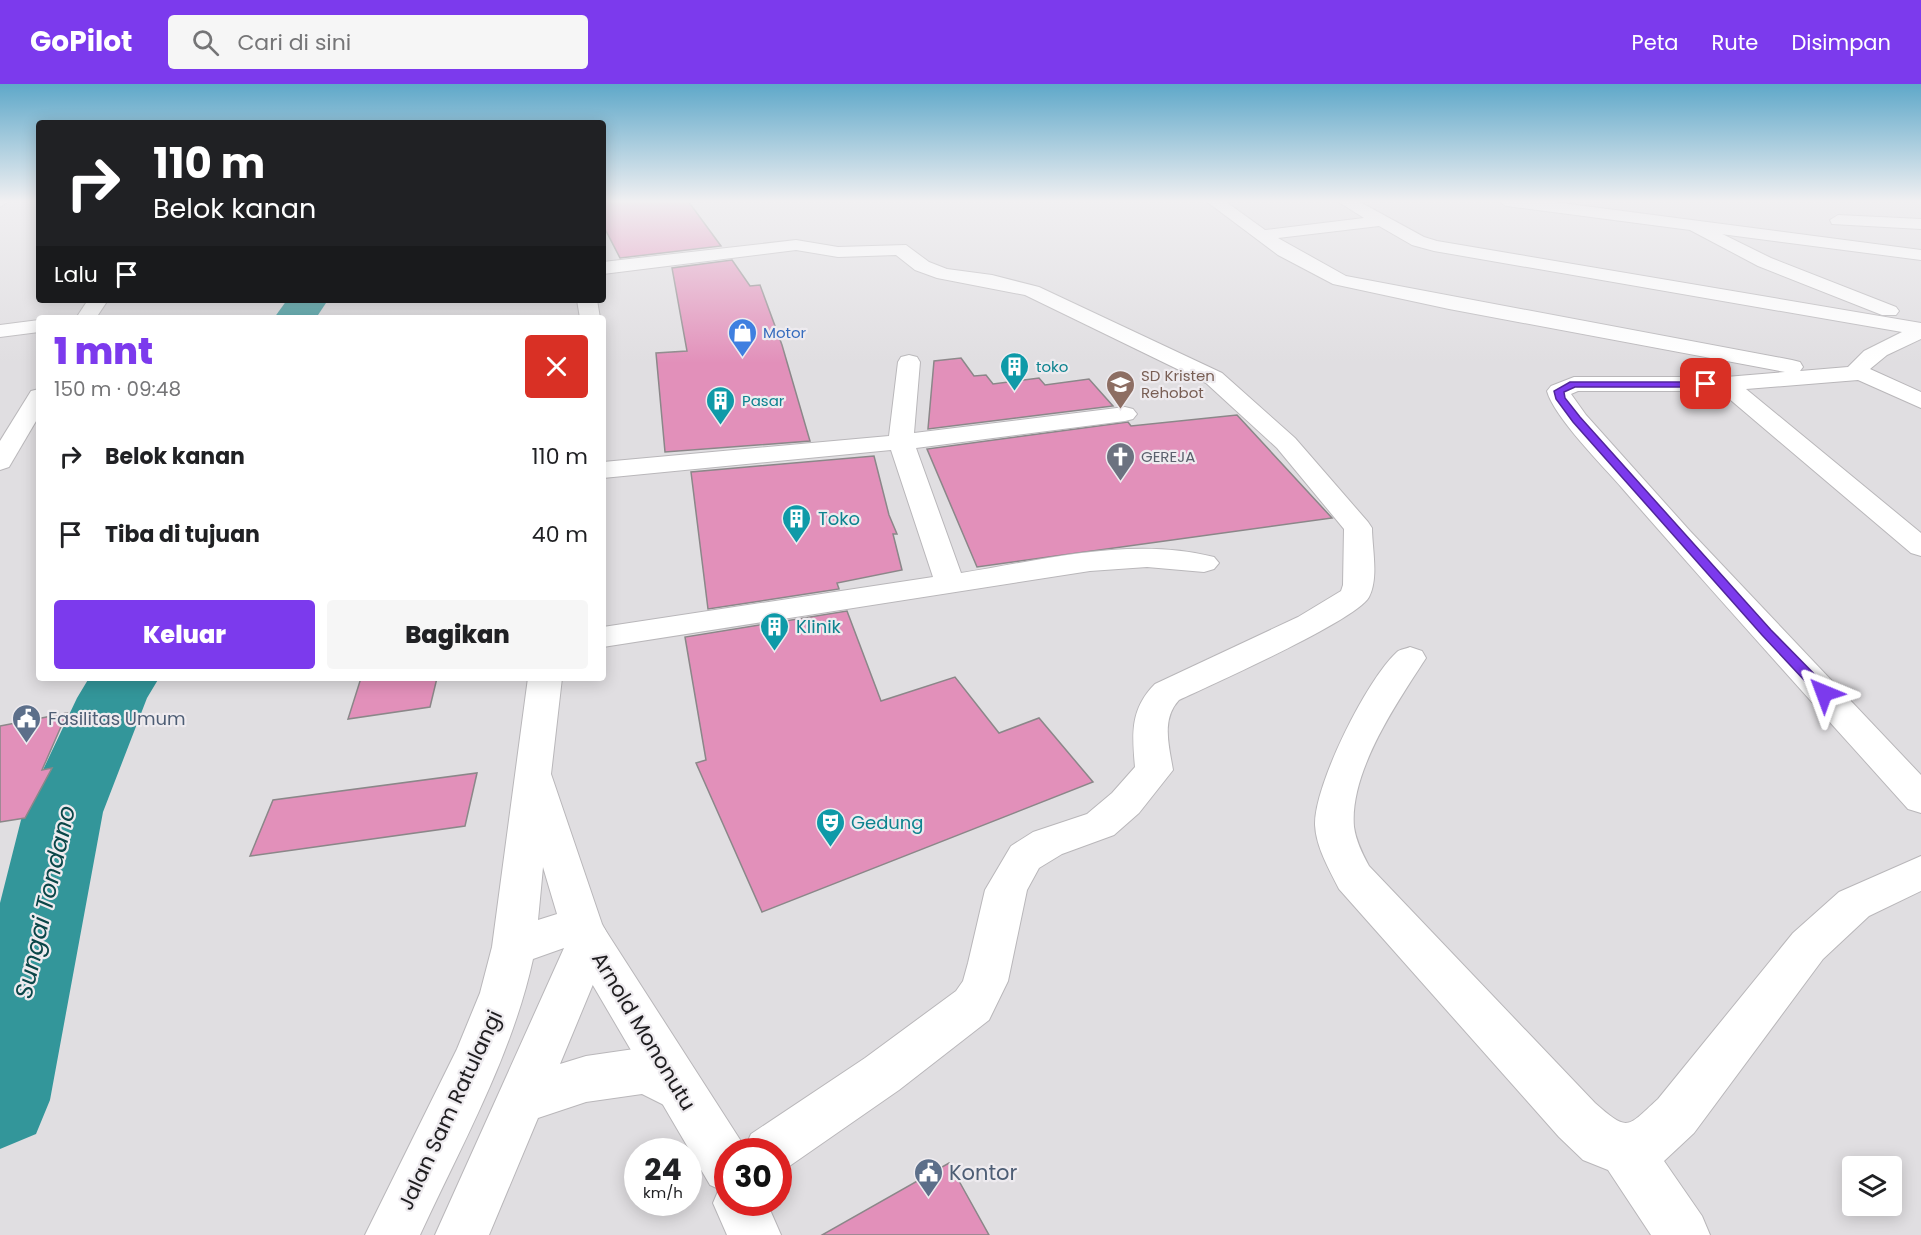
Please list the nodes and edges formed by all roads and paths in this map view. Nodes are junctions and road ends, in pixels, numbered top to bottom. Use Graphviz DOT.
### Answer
graph roads {
  1 [pos="714,255"];
  2 [pos="907,255"];
  3 [pos="1292,255"];
  4 [pos="1476,255"];
  5 [pos="1749,255"];
  6 [pos="606,268"];
  7 [pos="1921,324"];
  8 [pos="36,326"];
  9 [pos="1921,330"];
  10 [pos="0,331"];
  11 [pos="909,362"];
  12 [pos="1848,374"];
  13 [pos="1726,384"];
  14 [pos="36,401"];
  15 [pos="1921,401"];
  16 [pos="1125,414"];
  17 [pos="902,442"];
  18 [pos="0,462"];
  19 [pos="606,470"];
  20 [pos="1921,547"];
  21 [pos="1204,563"];
  22 [pos="950,583"];
  23 [pos="606,637"];
  24 [pos="1410,658"];
  25 [pos="545,681"];
  26 [pos="532,769"];
  27 [pos="1921,799"];
  28 [pos="1921,872"];
  29 [pos="585,933"];
  30 [pos="514,947"];
  31 [pos="678,1089"];
  32 [pos="520,1100"];
  33 [pos="789,1138"];
  34 [pos="714,1145"];
  35 [pos="1625,1150"];
  36 [pos="746,1216"];
  37 [pos="392,1235"];
  38 [pos="462,1235"];
  39 [pos="754,1235"];
  40 [pos="1683,1235"];
  1 -- 6 [label="street"];
  2 -- 33 [label="street"];
  3 -- 12 [label="street"];
  4 -- 9 [label="street"];
  5 -- 7 [label="street"];
  8 -- 10 [label="street"];
  9 -- 12 [label="street"];
  11 -- 17 [label="street"];
  12 -- 13 [label="street"];
  12 -- 15 [label="street"];
  13 -- 20 [label="street"];
  13 -- 27 [label="street"];
  14 -- 18 [label="street"];
  16 -- 17 [label="street"];
  17 -- 19 [label="street"];
  17 -- 22 [label="street"];
  21 -- 22 [label="street"];
  22 -- 23 [label="street"];
  24 -- 35 [label="street"];
  25 -- 26 [label="street, Jalan Sam Ratulangi"];
  26 -- 29 [label="street, Jalan Sam Ratulangi"];
  26 -- 30 [label="street, Jalan Sam Ratulangi"];
  28 -- 35 [label="street"];
  29 -- 30 [label="street"];
  29 -- 31 [label="street, Arnold Mononutu"];
  29 -- 32 [label="street"];
  30 -- 37 [label="street, Jalan Sam Ratulangi"];
  31 -- 32 [label="street"];
  31 -- 34 [label="street, Arnold Mononutu"];
  32 -- 38 [label="street"];
  35 -- 40 [label="street"];
  36 -- 39 [label="street"];
}
